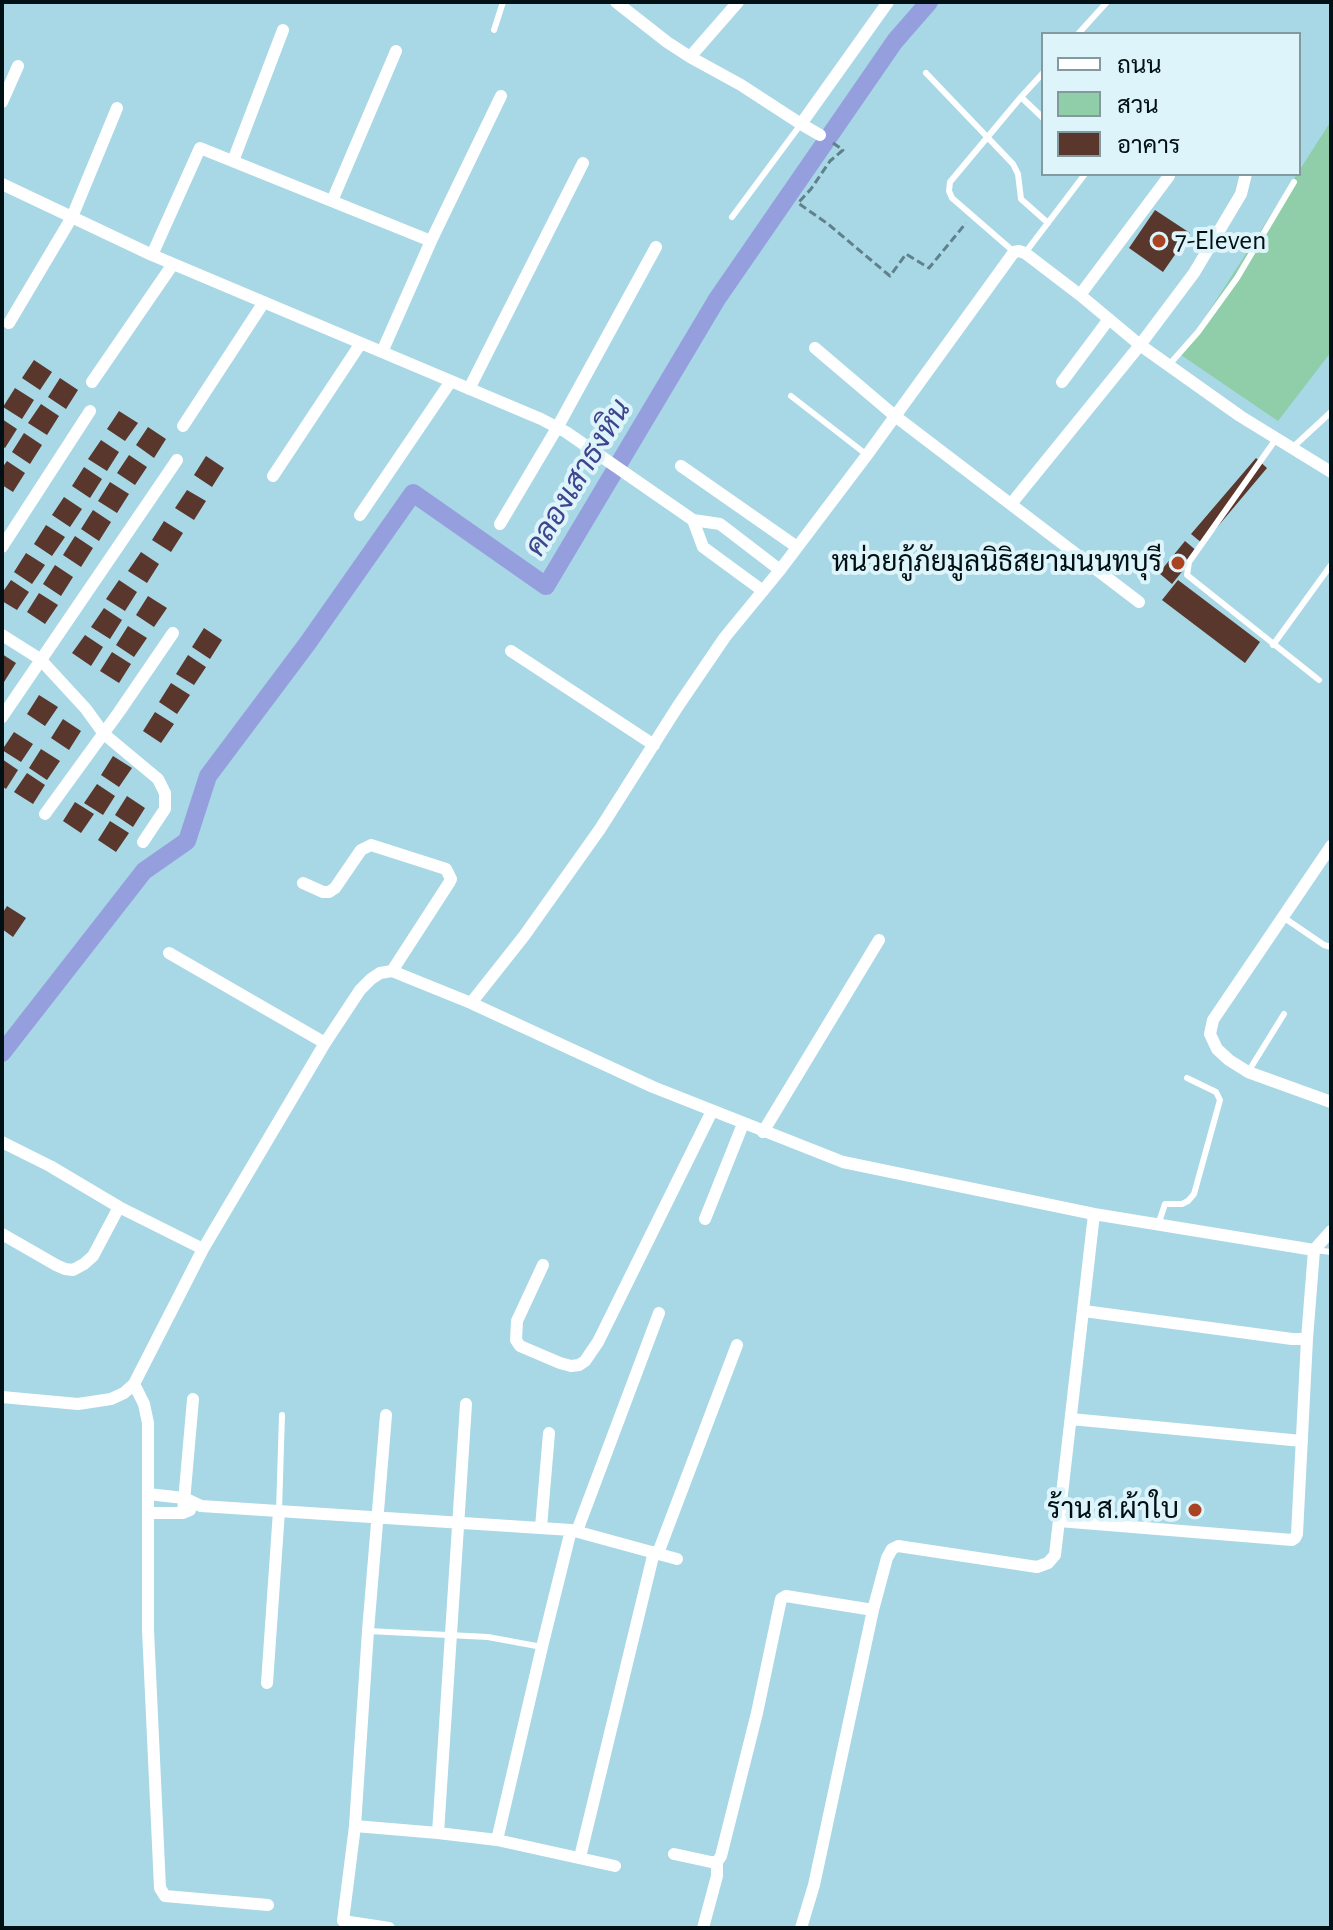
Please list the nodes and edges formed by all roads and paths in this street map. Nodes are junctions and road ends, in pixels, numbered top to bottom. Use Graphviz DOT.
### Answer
graph roads {
  1 [pos="503,2"];
  2 [pos="616,2"];
  3 [pos="738,2"];
  4 [pos="888,2"];
  5 [pos="1107,2"];
  6 [pos="283,30"];
  7 [pos="494,30"];
  8 [pos="1080,32"];
  9 [pos="396,51"];
  10 [pos="690,57"];
  11 [pos="18,66"];
  12 [pos="926,73"];
  13 [pos="1041,75"];
  14 [pos="501,96"];
  15 [pos="1021,97"];
  16 [pos="2,102"];
  17 [pos="117,108"];
  18 [pos="1041,116"];
  19 [pos="801,124"];
  20 [pos="820,135"];
  21 [pos="987,137"];
  22 [pos="843,150"];
  23 [pos="233,161"];
  24 [pos="583,163"];
  25 [pos="1083,176"];
  26 [pos="1169,176"];
  27 [pos="1246,176"];
  28 [pos="1294,182"];
  29 [pos="2,184"];
  30 [pos="332,201"];
  31 [pos="72,217"];
  32 [pos="732,217"];
  33 [pos="966,223"];
  34 [pos="1048,223"];
  35 [pos="431,241"];
  36 [pos="656,247"];
  37 [pos="1020,252"];
  38 [pos="152,255"];
  39 [pos="173,264"];
  40 [pos="1080,295"];
  41 [pos="264,302"];
  42 [pos="1109,319"];
  43 [pos="9,323"];
  44 [pos="361,343"];
  45 [pos="1140,345"];
  46 [pos="815,348"];
  47 [pos="382,352"];
  48 [pos="1168,366"];
  49 [pos="451,381"];
  50 [pos="92,382"];
  51 [pos="1062,382"];
  52 [pos="469,389"];
  53 [pos="791,396"];
  54 [pos="90,411"];
  55 [pos="1331,413"];
  56 [pos="895,416"];
  57 [pos="183,426"];
  58 [pos="557,428"];
  59 [pos="1276,439"];
  60 [pos="1291,449"];
  61 [pos="867,455"];
  62 [pos="177,460"];
  63 [pos="681,466"];
  64 [pos="1331,472"];
  65 [pos="273,476"];
  66 [pos="1011,504"];
  67 [pos="360,515"];
  68 [pos="693,520"];
  69 [pos="500,524"];
  70 [pos="2,547"];
  71 [pos="797,547"];
  72 [pos="1331,565"];
  73 [pos="780,570"];
  74 [pos="763,591"];
  75 [pos="1139,602"];
  76 [pos="173,633"];
  77 [pos="2,635"];
  78 [pos="1273,645"];
  79 [pos="511,651"];
  80 [pos="40,659"];
  81 [pos="1319,680"];
  82 [pos="2,717"];
  83 [pos="104,734"];
  84 [pos="654,745"];
  85 [pos="45,814"];
  86 [pos="143,842"];
  87 [pos="1331,846"];
  88 [pos="303,883"];
  89 [pos="1283,917"];
  90 [pos="879,940"];
  91 [pos="1331,947"];
  92 [pos="169,953"];
  93 [pos="392,971"];
  94 [pos="471,1003"];
  95 [pos="1284,1014"];
  96 [pos="325,1043"];
  97 [pos="1248,1072"];
  98 [pos="1187,1078"];
  99 [pos="1331,1102"];
  100 [pos="712,1111"];
  101 [pos="743,1124"];
  102 [pos="763,1132"];
  103 [pos="6,1144"];
  104 [pos="2,1157"];
  105 [pos="119,1207"];
  106 [pos="1094,1214"];
  107 [pos="705,1219"];
  108 [pos="1158,1225"];
  109 [pos="1331,1231"];
  110 [pos="2,1234"];
  111 [pos="203,1249"];
  112 [pos="1314,1250"];
  113 [pos="1331,1252"];
  114 [pos="543,1265"];
  115 [pos="1084,1311"];
  116 [pos="659,1313"];
  117 [pos="1307,1339"];
  118 [pos="737,1345"];
  119 [pos="134,1384"];
  120 [pos="2,1397"];
  121 [pos="193,1399"];
  122 [pos="466,1404"];
  123 [pos="282,1415"];
  124 [pos="386,1415"];
  125 [pos="1071,1419"];
  126 [pos="549,1433"];
  127 [pos="1302,1441"];
  128 [pos="148,1494"];
  129 [pos="184,1498"];
  130 [pos="201,1506"];
  131 [pos="279,1511"];
  132 [pos="148,1513"];
  133 [pos="183,1513"];
  134 [pos="377,1519"];
  135 [pos="1059,1521"];
  136 [pos="459,1524"];
  137 [pos="541,1527"];
  138 [pos="574,1531"];
  139 [pos="656,1553"];
  140 [pos="677,1559"];
  141 [pos="873,1610"];
  142 [pos="368,1631"];
  143 [pos="452,1636"];
  144 [pos="542,1647"];
  145 [pos="267,1683"];
  146 [pos="355,1826"];
  147 [pos="438,1833"];
  148 [pos="497,1840"];
  149 [pos="674,1854"];
  150 [pos="580,1857"];
  151 [pos="717,1862"];
  152 [pos="615,1866"];
  153 [pos="268,1905"];
  154 [pos="342,1924"];
  155 [pos="389,1928"];
  156 [pos="703,1928"];
  157 [pos="801,1928"];
  1 -- 7 [label="lane"];
  2 -- 10 [label="street"];
  3 -- 10 [label="street"];
  4 -- 19 [label="street"];
  5 -- 8 [label="lane"];
  6 -- 23 [label="street"];
  9 -- 30 [label="street"];
  10 -- 19 [label="street"];
  11 -- 16 [label="street"];
  12 -- 21 [label="lane"];
  13 -- 15 [label="lane"];
  14 -- 35 [label="street"];
  15 -- 18 [label="lane"];
  15 -- 21 [label="lane"];
  17 -- 31 [label="street"];
  19 -- 20 [label="street"];
  19 -- 32 [label="lane"];
  21 -- 34 [label="lane"];
  21 -- 37 [label="lane"];
  22 -- 33 [label="path"];
  23 -- 30 [label="street"];
  23 -- 38 [label="street"];
  24 -- 52 [label="street"];
  25 -- 34 [label="lane"];
  26 -- 40 [label="street"];
  27 -- 45 [label="street"];
  28 -- 48 [label="lane"];
  29 -- 31 [label="street"];
  30 -- 35 [label="street"];
  31 -- 38 [label="street"];
  31 -- 43 [label="street"];
  34 -- 37 [label="lane"];
  35 -- 47 [label="street"];
  36 -- 58 [label="street"];
  37 -- 40 [label="street"];
  37 -- 56 [label="street"];
  38 -- 39 [label="street"];
  39 -- 41 [label="street"];
  39 -- 50 [label="street"];
  40 -- 42 [label="street"];
  41 -- 44 [label="street"];
  41 -- 57 [label="street"];
  42 -- 45 [label="street"];
  42 -- 51 [label="street"];
  44 -- 47 [label="street"];
  44 -- 65 [label="street"];
  45 -- 48 [label="street"];
  45 -- 66 [label="street"];
  46 -- 56 [label="street"];
  47 -- 49 [label="street"];
  48 -- 59 [label="street"];
  49 -- 52 [label="street"];
  49 -- 67 [label="street"];
  52 -- 58 [label="street"];
  53 -- 61 [label="lane"];
  54 -- 70 [label="street"];
  55 -- 60 [label="lane"];
  56 -- 61 [label="street"];
  56 -- 66 [label="street"];
  58 -- 68 [label="street"];
  58 -- 69 [label="street"];
  59 -- 60 [label="street"];
  59 -- 78 [label="lane"];
  60 -- 64 [label="street"];
  61 -- 71 [label="street"];
  62 -- 80 [label="street"];
  63 -- 71 [label="street"];
  66 -- 75 [label="street"];
  68 -- 73 [label="street"];
  68 -- 74 [label="street"];
  71 -- 73 [label="street"];
  72 -- 78 [label="lane"];
  73 -- 74 [label="street"];
  74 -- 84 [label="street"];
  76 -- 83 [label="street"];
  77 -- 80 [label="street"];
  78 -- 81 [label="lane"];
  79 -- 84 [label="street"];
  80 -- 82 [label="street"];
  80 -- 83 [label="street"];
  83 -- 85 [label="street"];
  83 -- 86 [label="street"];
  84 -- 94 [label="street"];
  87 -- 89 [label="street"];
  88 -- 93 [label="street"];
  89 -- 91 [label="lane"];
  89 -- 97 [label="street"];
  90 -- 102 [label="street"];
  92 -- 96 [label="street"];
  93 -- 94 [label="street"];
  93 -- 96 [label="street"];
  94 -- 100 [label="street"];
  95 -- 97 [label="lane"];
  96 -- 111 [label="street"];
  97 -- 99 [label="street"];
  98 -- 108 [label="lane"];
  100 -- 101 [label="street"];
  100 -- 114 [label="street"];
  101 -- 102 [label="street"];
  101 -- 107 [label="street"];
  102 -- 106 [label="street"];
  103 -- 104 [label="street"];
  103 -- 105 [label="street"];
  105 -- 110 [label="street"];
  105 -- 111 [label="street"];
  106 -- 108 [label="street"];
  106 -- 115 [label="street"];
  108 -- 112 [label="street"];
  109 -- 112 [label="street"];
  111 -- 119 [label="street"];
  112 -- 113 [label="lane"];
  112 -- 117 [label="street"];
  115 -- 117 [label="street"];
  115 -- 125 [label="street"];
  116 -- 138 [label="street"];
  117 -- 127 [label="street"];
  118 -- 139 [label="street"];
  119 -- 120 [label="street"];
  119 -- 128 [label="street"];
  121 -- 129 [label="street"];
  122 -- 136 [label="street"];
  123 -- 131 [label="lane"];
  124 -- 134 [label="street"];
  125 -- 127 [label="street"];
  125 -- 135 [label="street"];
  126 -- 137 [label="street"];
  127 -- 135 [label="street"];
  128 -- 129 [label="street"];
  128 -- 132 [label="street"];
  129 -- 130 [label="street"];
  129 -- 133 [label="street"];
  130 -- 131 [label="street"];
  130 -- 133 [label="street"];
  131 -- 134 [label="street"];
  131 -- 145 [label="street"];
  132 -- 133 [label="street"];
  132 -- 153 [label="street"];
  134 -- 136 [label="street"];
  134 -- 142 [label="street"];
  135 -- 141 [label="street"];
  136 -- 137 [label="street"];
  136 -- 143 [label="street"];
  137 -- 138 [label="street"];
  138 -- 139 [label="street"];
  138 -- 144 [label="street"];
  139 -- 140 [label="street"];
  139 -- 150 [label="street"];
  141 -- 151 [label="street"];
  141 -- 157 [label="street"];
  142 -- 143 [label="lane"];
  142 -- 146 [label="street"];
  143 -- 144 [label="lane"];
  143 -- 147 [label="street"];
  144 -- 148 [label="street"];
  146 -- 147 [label="street"];
  146 -- 154 [label="street"];
  147 -- 148 [label="street"];
  148 -- 150 [label="street"];
  149 -- 151 [label="street"];
  150 -- 152 [label="street"];
  151 -- 156 [label="street"];
  154 -- 155 [label="street"];
}
